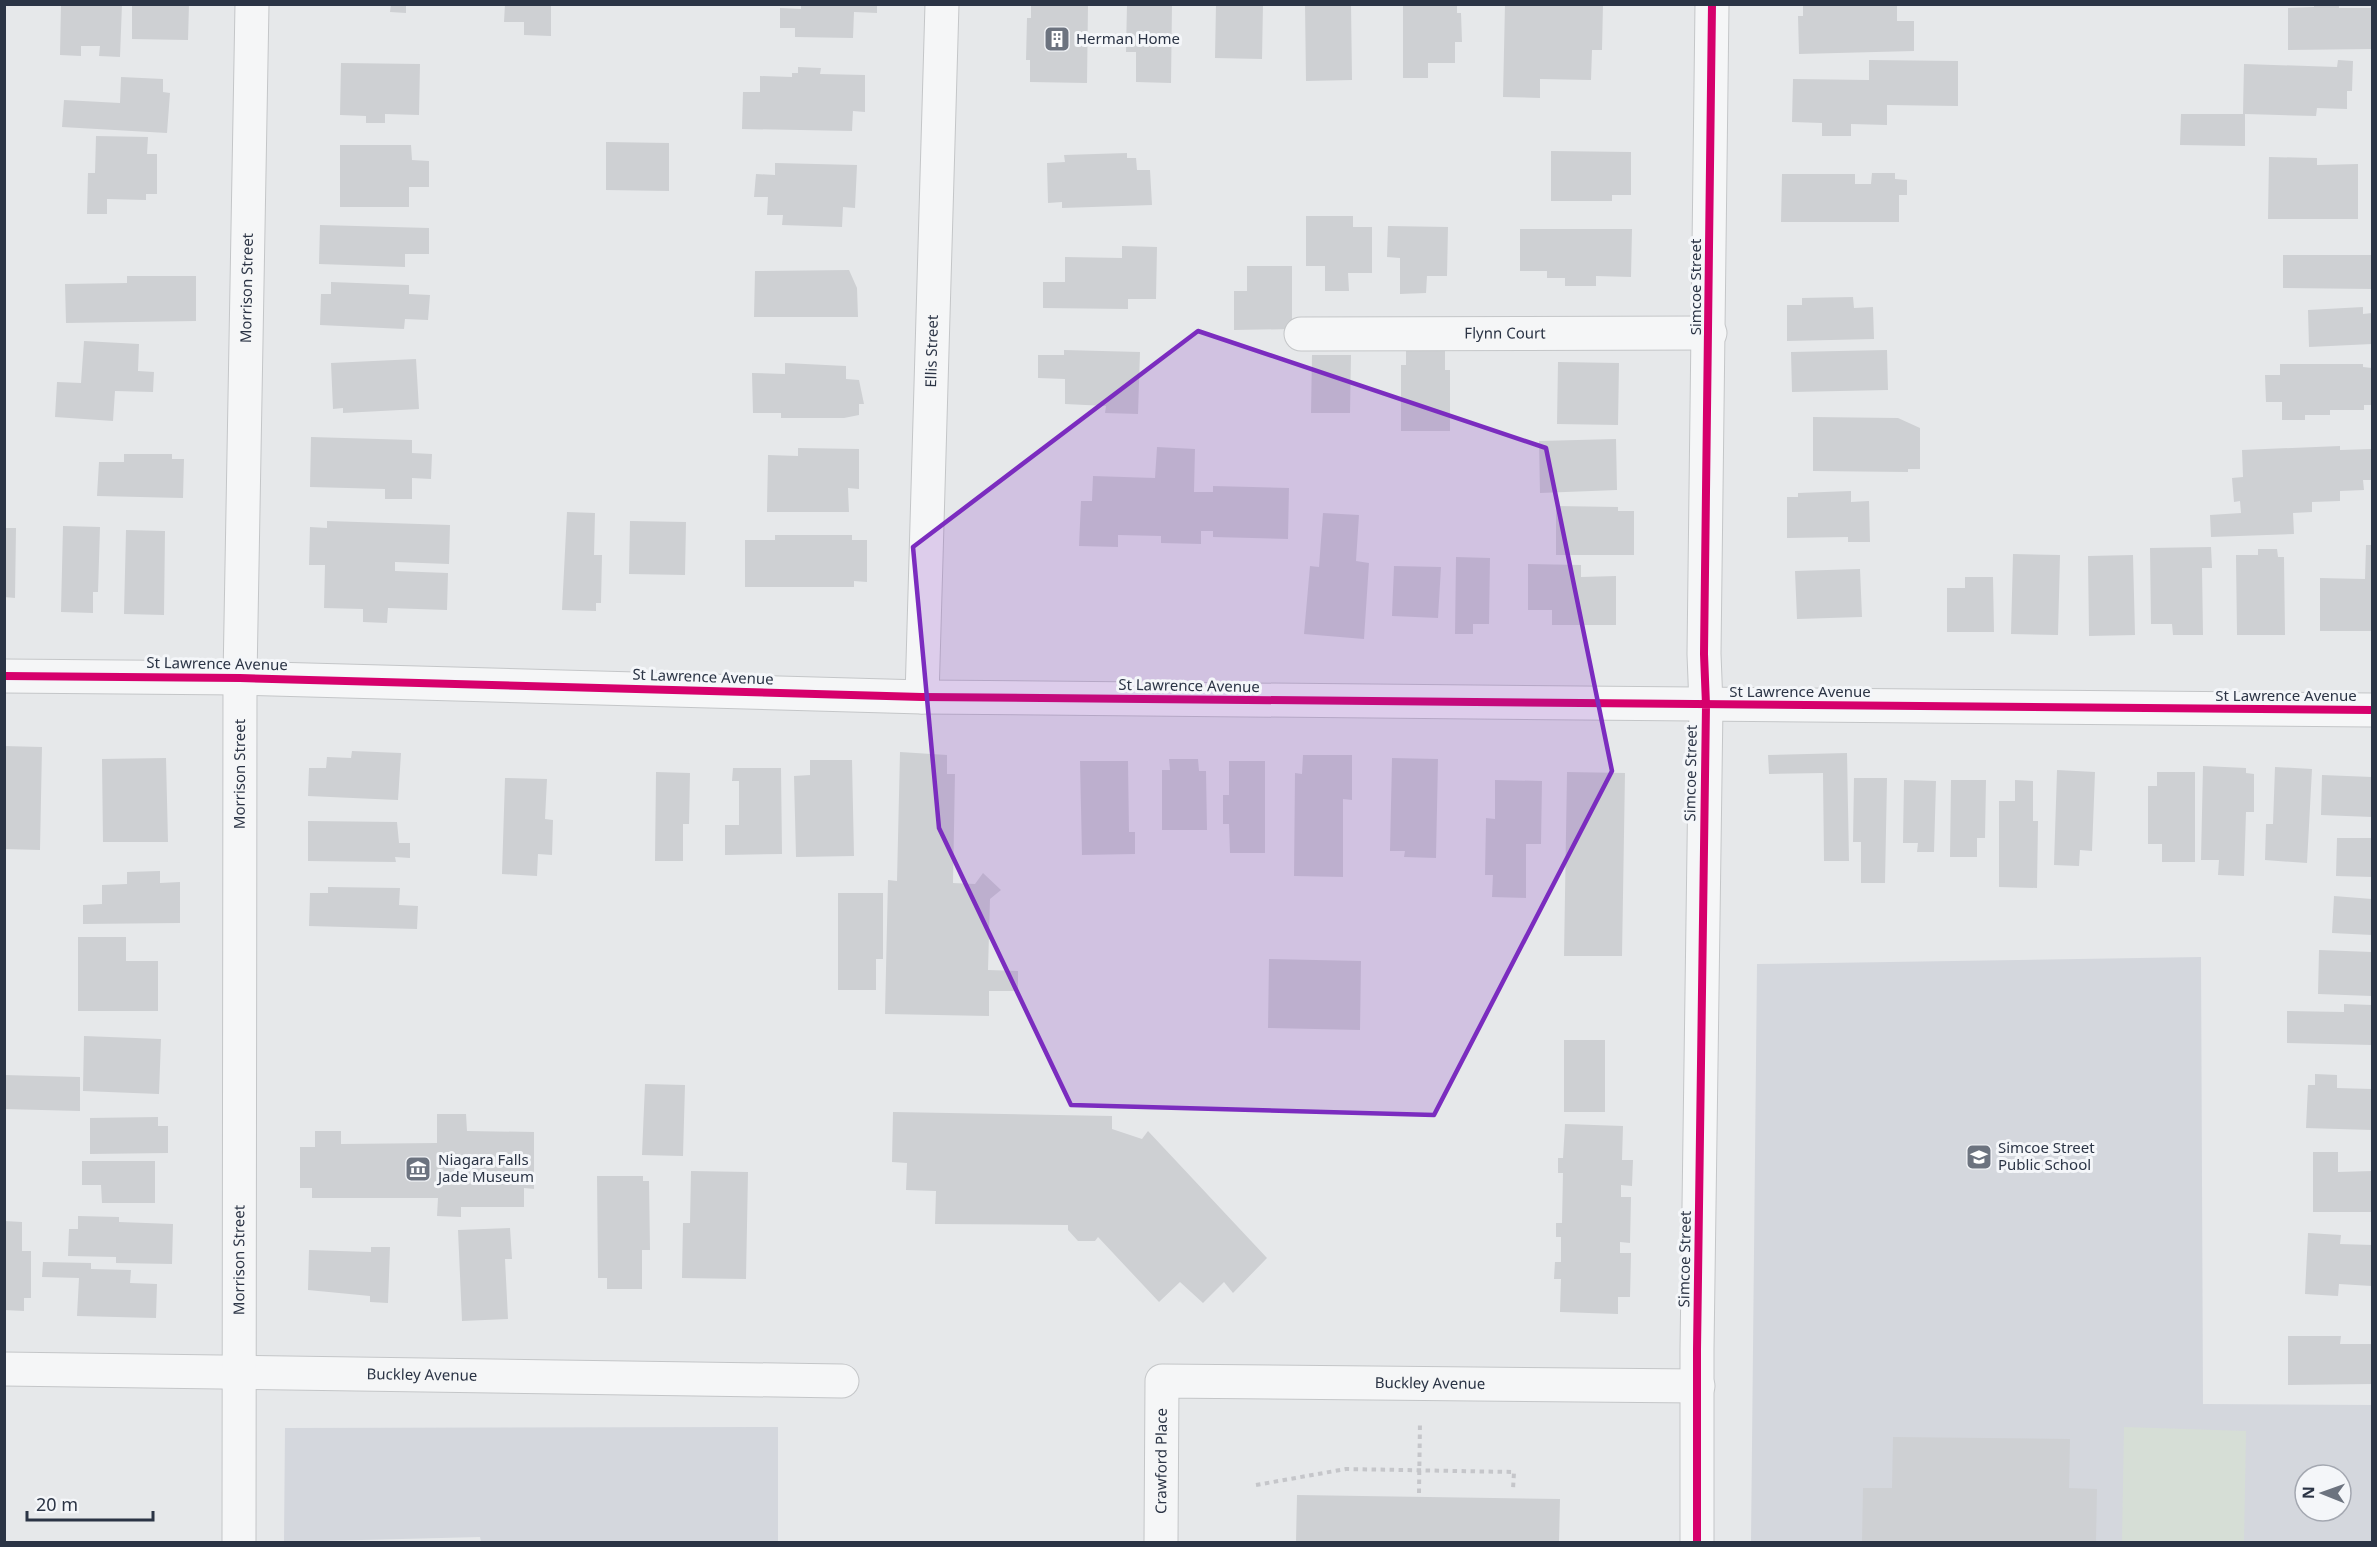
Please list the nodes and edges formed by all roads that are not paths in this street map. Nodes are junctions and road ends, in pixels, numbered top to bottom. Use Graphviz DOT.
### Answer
graph roads {
  1 [pos="252,4"];
  2 [pos="942,4"];
  3 [pos="1712,4"];
  4 [pos="1710,333"];
  5 [pos="1301,334"];
  6 [pos="4,676"];
  7 [pos="240,678"];
  8 [pos="922,697"];
  9 [pos="1706,705"];
  10 [pos="2373,710"];
  11 [pos="4,1369"];
  12 [pos="240,1371"];
  13 [pos="842,1381"];
  14 [pos="1162,1381"];
  15 [pos="1698,1386"];
  16 [pos="239,1542"];
  17 [pos="1161,1542"];
  18 [pos="1697,1542"];
  1 -- 7 [label="street, Morrison Street"];
  2 -- 8 [label="street, Ellis Street"];
  3 -- 4 [label="street, Simcoe Street"];
  4 -- 5 [label="street, Flynn Court"];
  4 -- 9 [label="street, Simcoe Street"];
  6 -- 7 [label="street, St Lawrence Avenue"];
  7 -- 8 [label="street, St Lawrence Avenue"];
  7 -- 12 [label="street, Morrison Street"];
  8 -- 9 [label="street, St Lawrence Avenue"];
  9 -- 10 [label="street, St Lawrence Avenue"];
  9 -- 15 [label="street, Simcoe Street"];
  11 -- 12 [label="street, Buckley Avenue"];
  12 -- 13 [label="street, Buckley Avenue"];
  12 -- 16 [label="street, Morrison Street"];
  14 -- 15 [label="street, Buckley Avenue"];
  14 -- 17 [label="street, Crawford Place"];
  15 -- 18 [label="street, Simcoe Street"];
}
